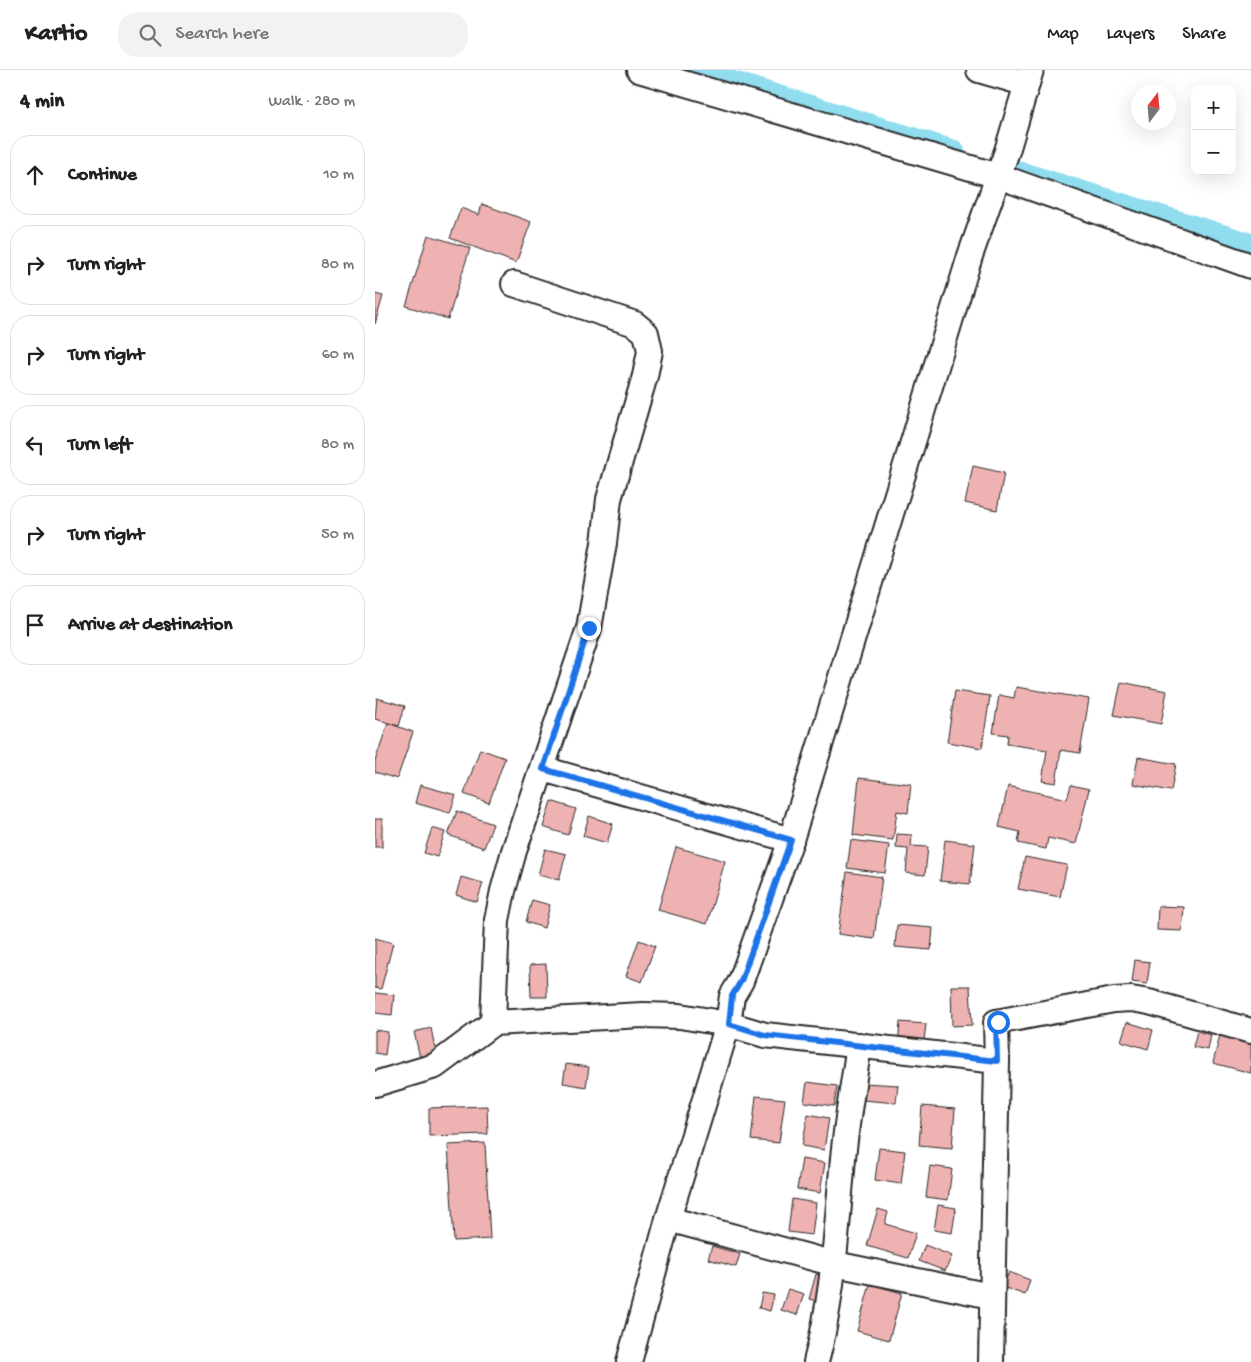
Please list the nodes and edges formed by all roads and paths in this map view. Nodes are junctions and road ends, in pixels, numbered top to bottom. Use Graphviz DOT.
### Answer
graph roads {
  1 [pos="639,70"];
  2 [pos="979,70"];
  3 [pos="1029,77"];
  4 [pos="998,175"];
  5 [pos="1251,266"];
  6 [pos="514,284"];
  7 [pos="543,769"];
  8 [pos="791,840"];
  9 [pos="493,1023"];
  10 [pos="729,1024"];
  11 [pos="1251,1031"];
  12 [pos="859,1045"];
  13 [pos="997,1061"];
  14 [pos="375,1084"];
  15 [pos="667,1219"];
  16 [pos="835,1264"];
  17 [pos="991,1296"];
  18 [pos="629,1362"];
  19 [pos="816,1362"];
  20 [pos="991,1362"];
  1 -- 4 [label="street"];
  2 -- 3 [label="street"];
  3 -- 4 [label="street"];
  4 -- 5 [label="street"];
  4 -- 8 [label="street"];
  6 -- 7 [label="street"];
  7 -- 8 [label="street"];
  7 -- 9 [label="street"];
  8 -- 10 [label="street"];
  9 -- 10 [label="street"];
  9 -- 14 [label="street"];
  10 -- 12 [label="street"];
  10 -- 15 [label="street"];
  11 -- 13 [label="street"];
  12 -- 13 [label="street"];
  12 -- 16 [label="street"];
  13 -- 17 [label="street"];
  15 -- 16 [label="street"];
  15 -- 18 [label="street"];
  16 -- 17 [label="street"];
  16 -- 19 [label="street"];
  17 -- 20 [label="street"];
}
